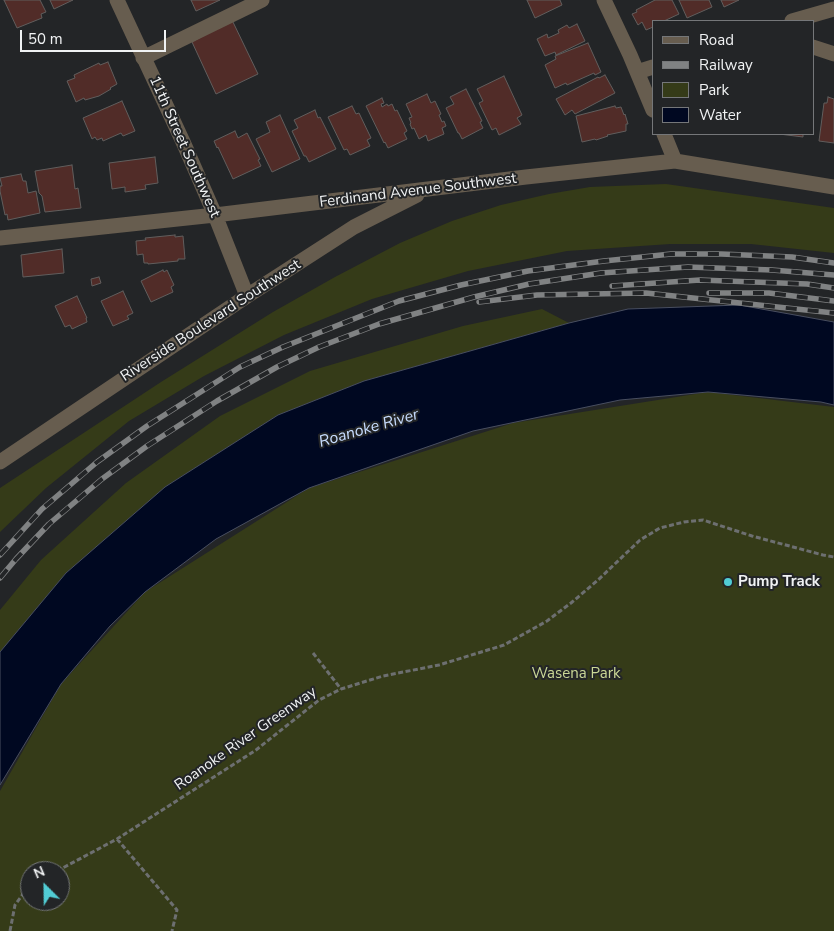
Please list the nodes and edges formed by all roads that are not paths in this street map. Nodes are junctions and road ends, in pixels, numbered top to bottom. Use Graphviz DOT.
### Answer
graph roads {
  1 [pos="117,0"];
  2 [pos="262,0"];
  3 [pos="604,0"];
  4 [pos="834,9"];
  5 [pos="796,20"];
  6 [pos="814,46"];
  7 [pos="834,54"];
  8 [pos="143,58"];
  9 [pos="652,67"];
  10 [pos="637,72"];
  11 [pos="652,108"];
  12 [pos="664,135"];
  13 [pos="676,161"];
  14 [pos="834,187"];
  15 [pos="427,190"];
  16 [pos="215,215"];
  17 [pos="0,238"];
  18 [pos="247,296"];
  19 [pos="0,462"];
  1 -- 8 [label="street, 11th Street Southwest"];
  2 -- 8 [label="street"];
  3 -- 10 [label="street"];
  4 -- 5 [label="street"];
  6 -- 7 [label="street"];
  8 -- 16 [label="street, 11th Street Southwest"];
  9 -- 10 [label="street"];
  10 -- 11 [label="street"];
  12 -- 13 [label="street"];
  13 -- 14 [label="street, Ferdinand Avenue Southwest"];
  13 -- 15 [label="street, Ferdinand Avenue Southwest"];
  15 -- 16 [label="street, Ferdinand Avenue Southwest"];
  15 -- 18 [label="street, Riverside Boulevard Southwest"];
  16 -- 17 [label="street, Ferdinand Avenue Southwest"];
  16 -- 18 [label="street, 11th Street Southwest"];
  18 -- 19 [label="street, Riverside Boulevard Southwest"];
}
